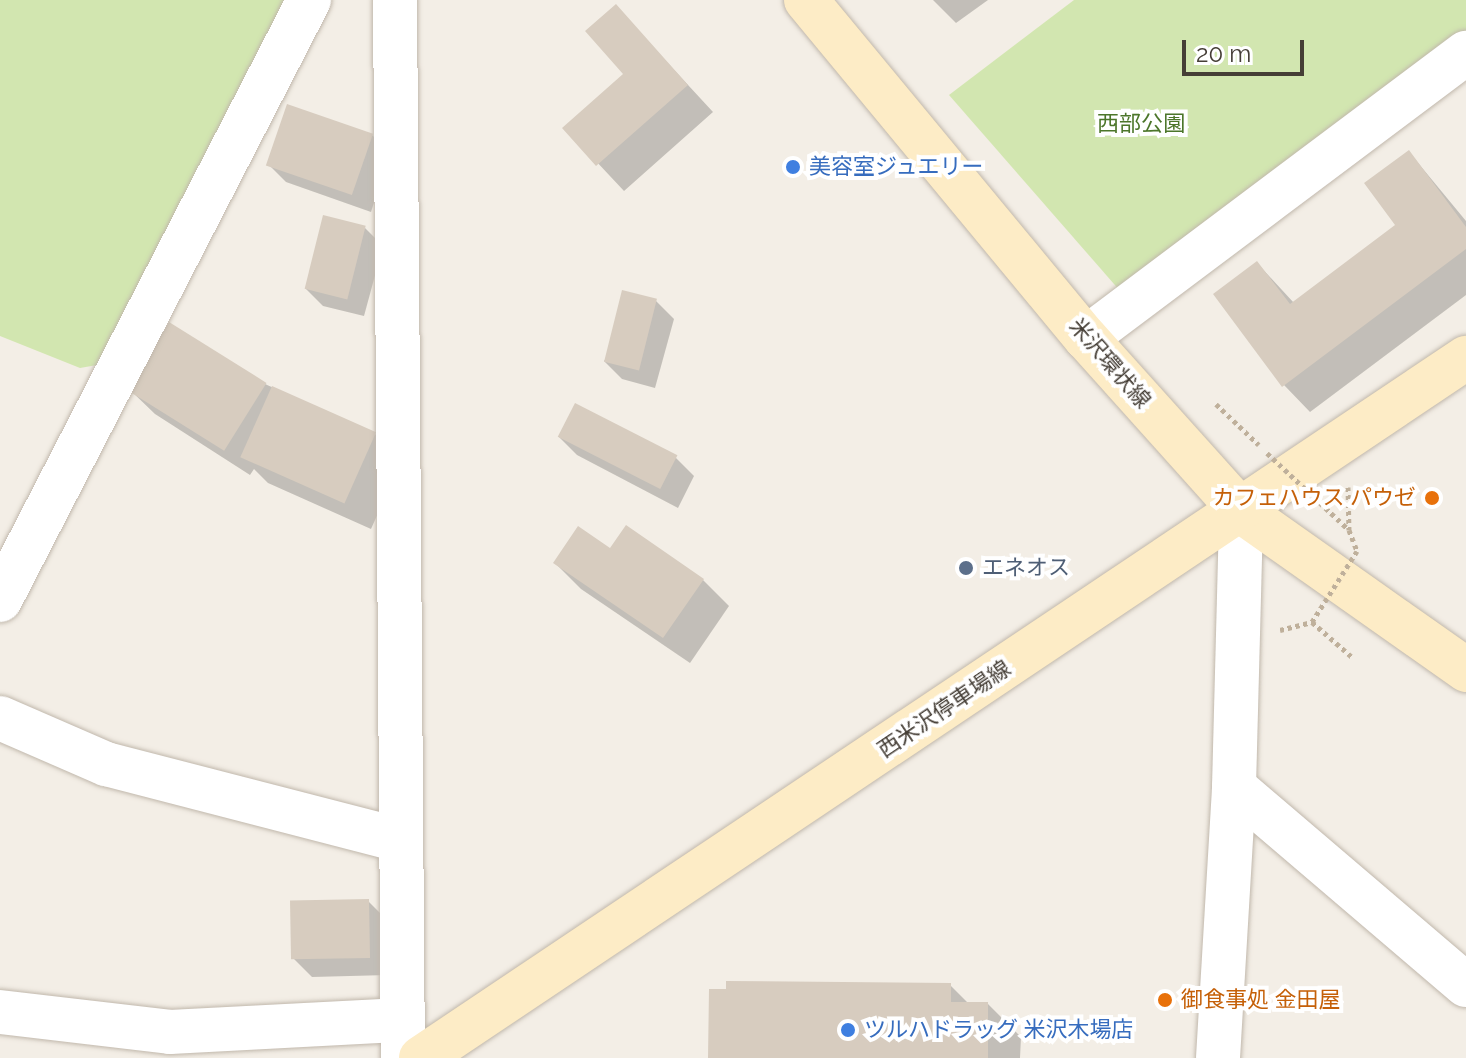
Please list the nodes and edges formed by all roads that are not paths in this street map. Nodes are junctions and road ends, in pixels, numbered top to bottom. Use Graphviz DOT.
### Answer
graph roads {
  1 [pos="309,0"];
  2 [pos="395,0"];
  3 [pos="806,0"];
  4 [pos="1466,53"];
  5 [pos="1086,338"];
  6 [pos="1466,358"];
  7 [pos="1241,511"];
  8 [pos="0,600"];
  9 [pos="1466,670"];
  10 [pos="0,718"];
  11 [pos="1234,787"];
  12 [pos="400,840"];
  13 [pos="1466,985"];
  14 [pos="0,1012"];
  15 [pos="409,1045"];
  16 [pos="1218,1058"];
  1 -- 8 [label="street"];
  2 -- 12 [label="street"];
  3 -- 5 [label="main road, 米沢環状線"];
  4 -- 5 [label="street"];
  5 -- 7 [label="main road, 米沢環状線"];
  6 -- 7 [label="main road, 西米沢停車場線"];
  7 -- 9 [label="main road, 米沢環状線"];
  7 -- 11 [label="street"];
  7 -- 15 [label="main road, 西米沢停車場線"];
  10 -- 12 [label="street"];
  11 -- 13 [label="street"];
  11 -- 16 [label="street"];
  12 -- 15 [label="street"];
  14 -- 15 [label="street"];
}
